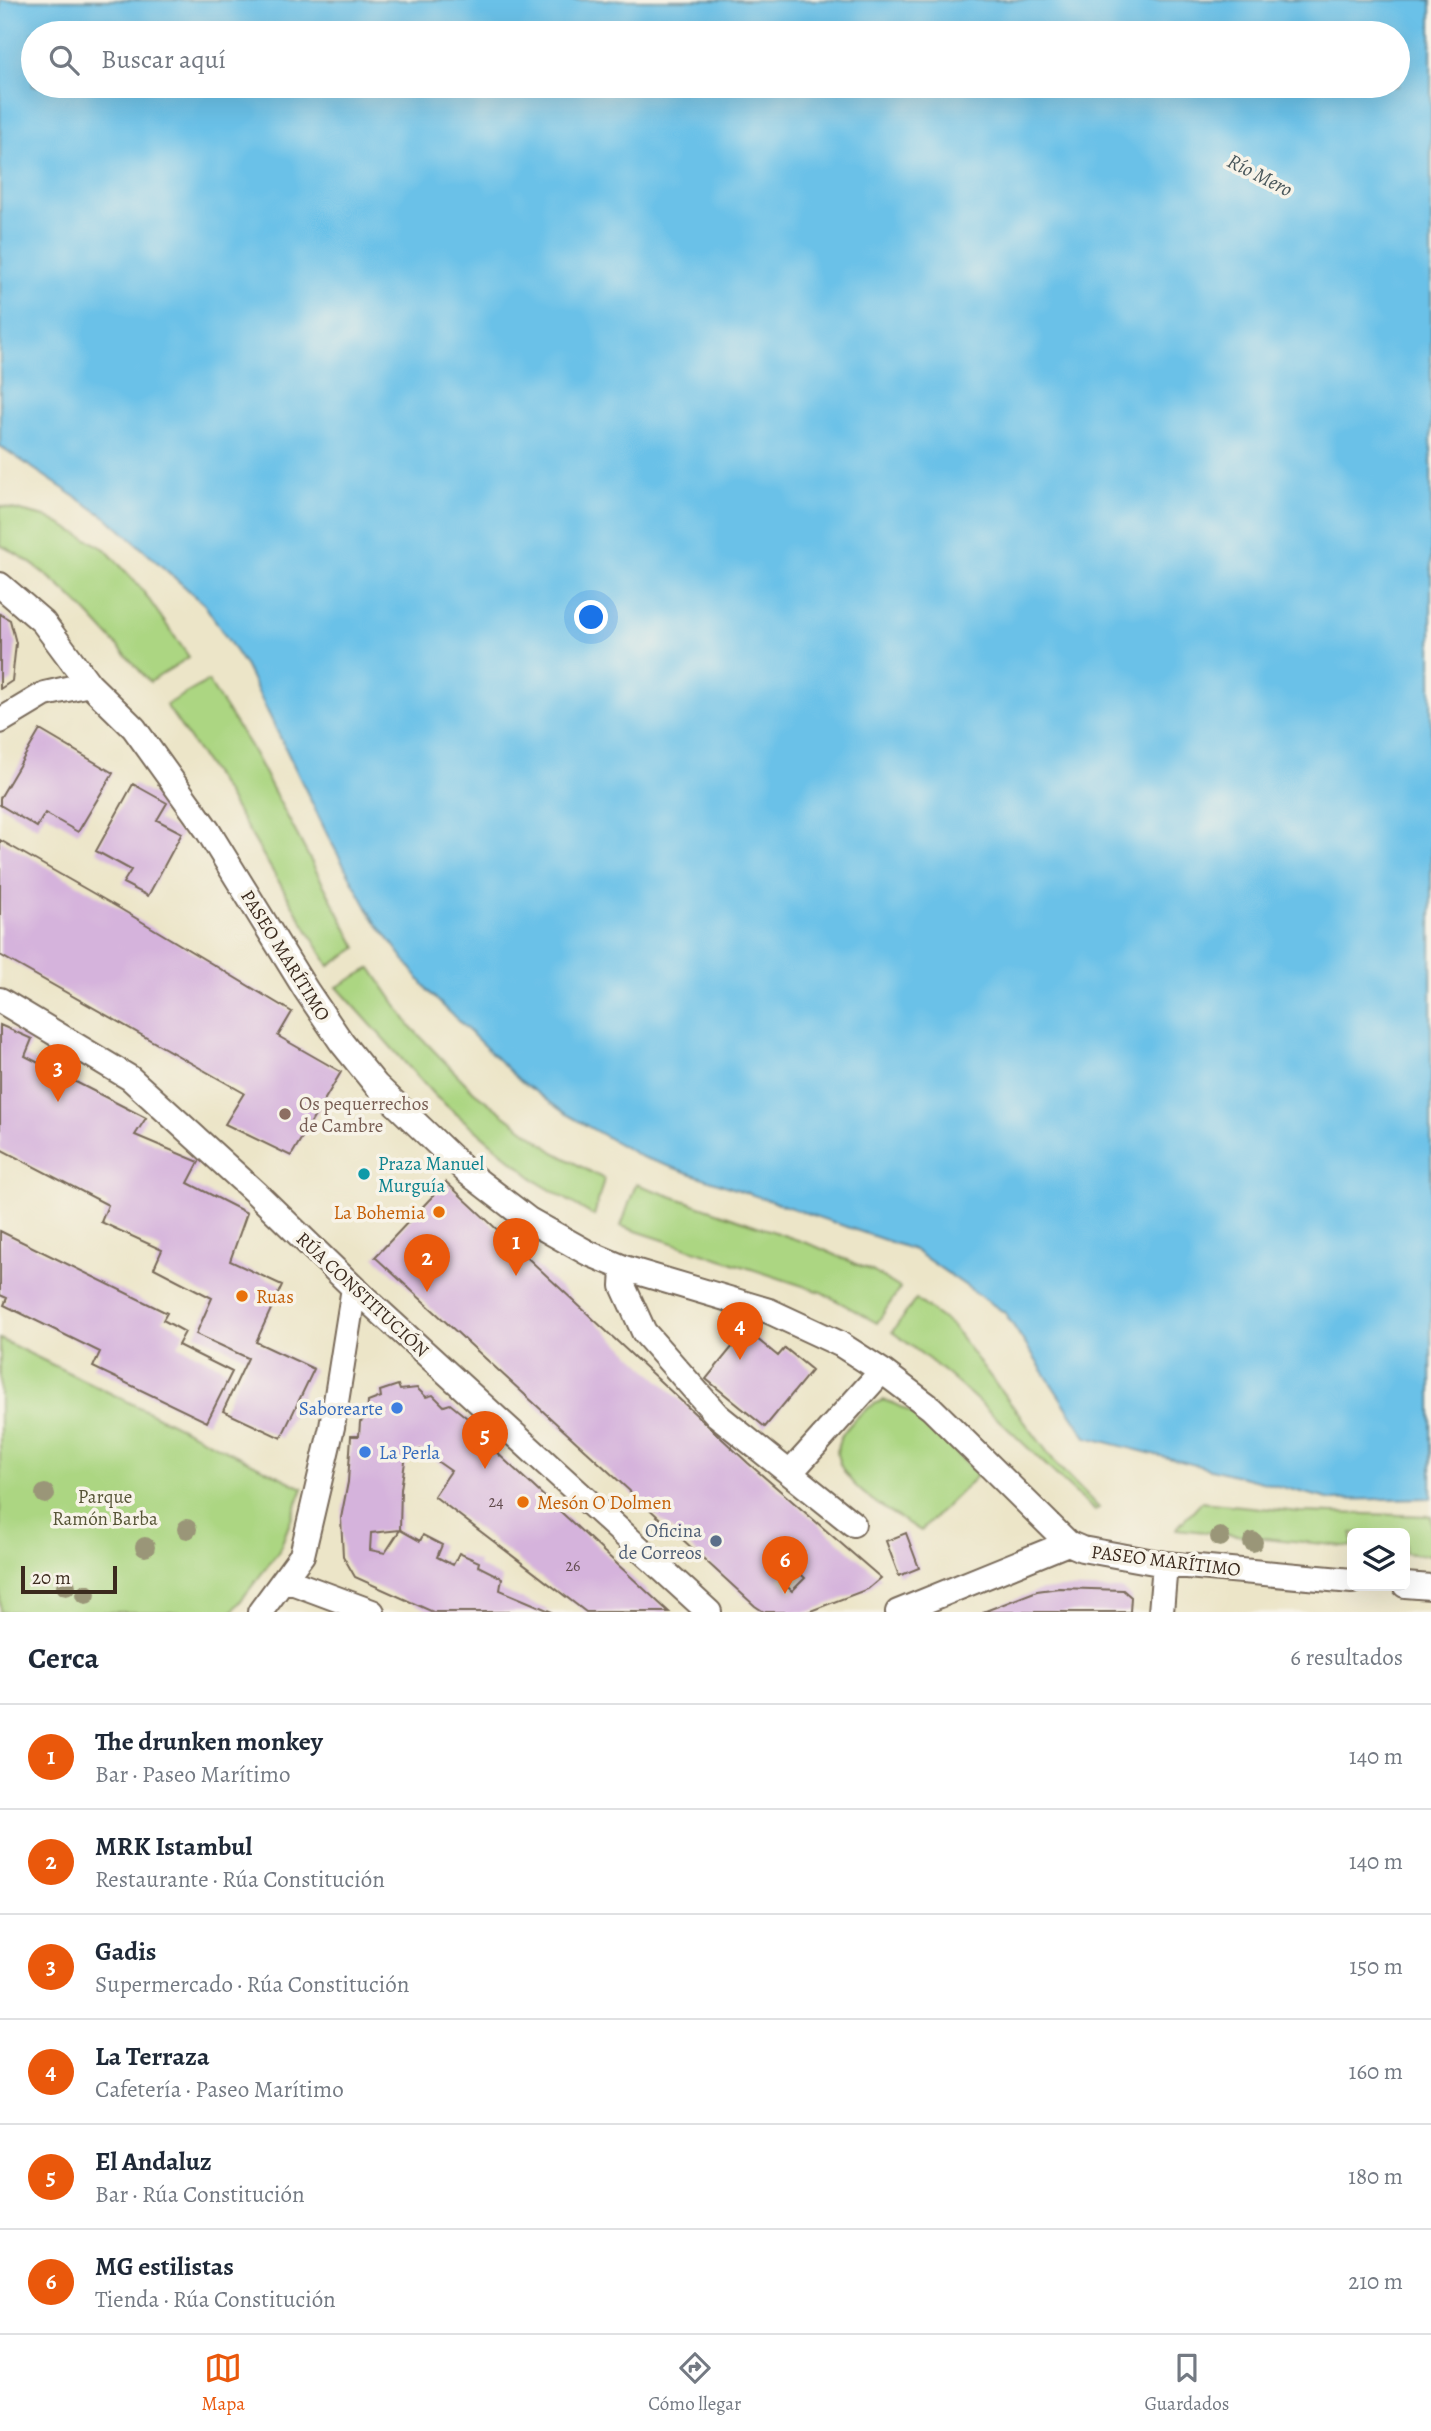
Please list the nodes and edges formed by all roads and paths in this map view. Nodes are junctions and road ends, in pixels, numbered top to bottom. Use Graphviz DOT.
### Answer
graph roads {
  1 [pos="0,585"];
  2 [pos="89,684"];
  3 [pos="0,721"];
  4 [pos="0,1000"];
  5 [pos="624,1268"];
  6 [pos="354,1288"];
  7 [pos="882,1371"];
  8 [pos="790,1473"];
  9 [pos="853,1524"];
  10 [pos="1068,1543"];
  11 [pos="1165,1564"];
  12 [pos="286,1580"];
  13 [pos="1347,1581"];
  14 [pos="1410,1585"];
  15 [pos="1431,1587"];
  16 [pos="260,1612"];
  17 [pos="372,1612"];
  18 [pos="709,1612"];
  19 [pos="898,1612"];
  20 [pos="1161,1612"];
  1 -- 2 [label="street, PASEO MARÍTIMO"];
  2 -- 3 [label="street"];
  2 -- 5 [label="street, PASEO MARÍTIMO"];
  4 -- 6 [label="street, RÚA CONSTITUCIÓN"];
  5 -- 7 [label="street, PASEO MARÍTIMO"];
  5 -- 8 [label="street"];
  6 -- 12 [label="street"];
  6 -- 18 [label="street, RÚA CONSTITUCIÓN"];
  7 -- 8 [label="street"];
  7 -- 10 [label="street, PASEO MARÍTIMO"];
  8 -- 9 [label="street"];
  10 -- 11 [label="street, PASEO MARÍTIMO"];
  10 -- 19 [label="street"];
  11 -- 13 [label="street, PASEO MARÍTIMO"];
  11 -- 20 [label="street"];
  12 -- 16 [label="street"];
  12 -- 17 [label="street"];
  14 -- 15 [label="street"];
}
